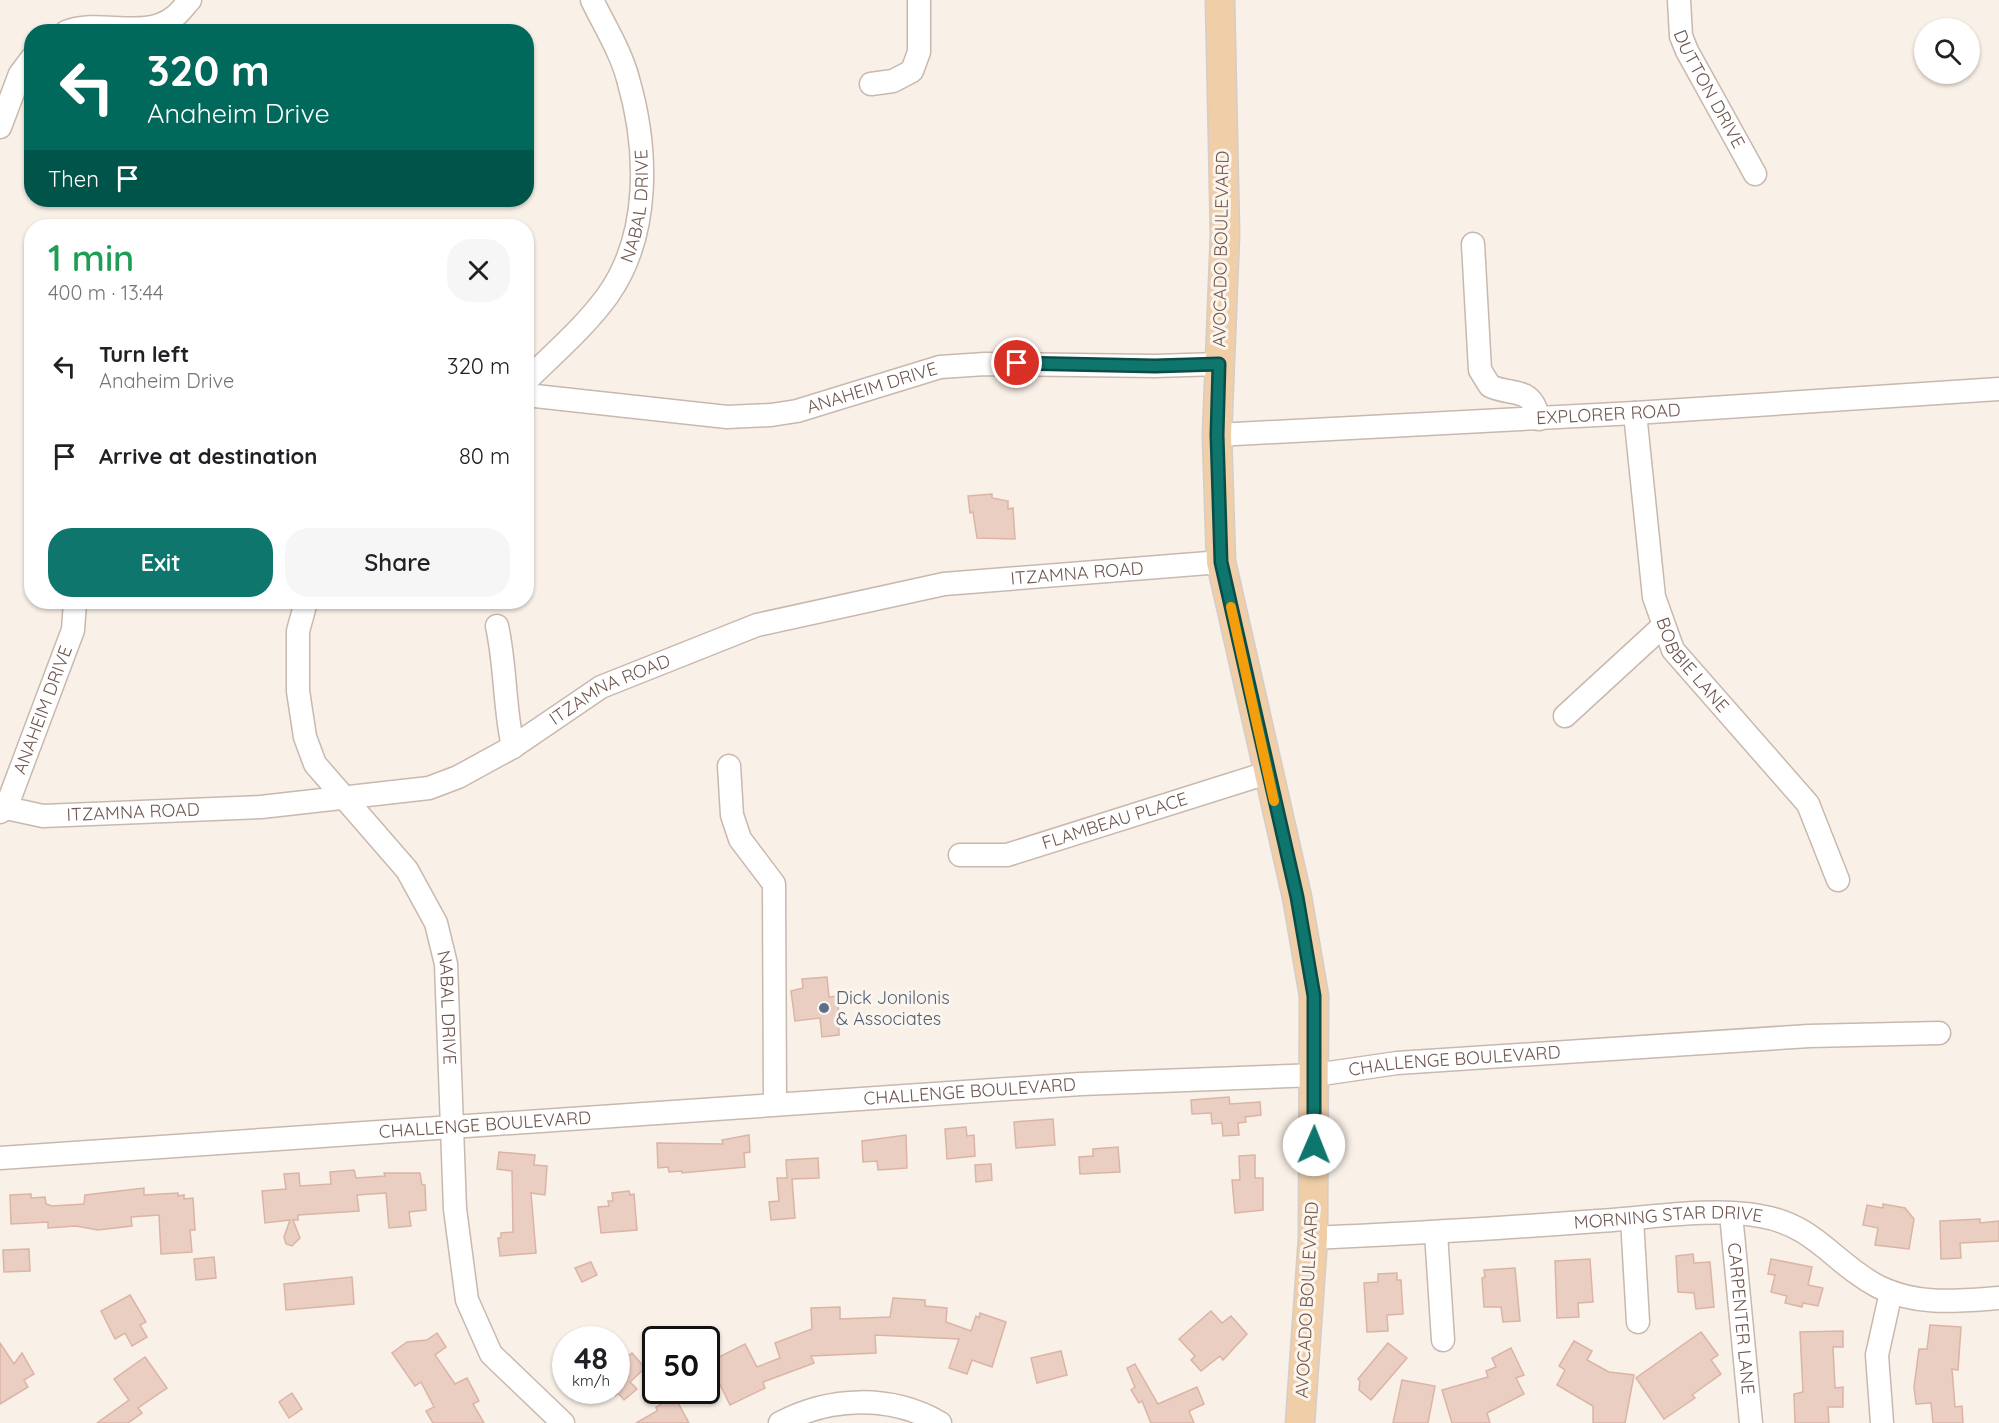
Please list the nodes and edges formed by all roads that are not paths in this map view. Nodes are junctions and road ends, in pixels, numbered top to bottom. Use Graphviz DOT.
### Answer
graph roads {
  1 [pos="190,0"];
  2 [pos="919,0"];
  3 [pos="1220,0"];
  4 [pos="1679,0"];
  5 [pos="593,1"];
  6 [pos="160,24"];
  7 [pos="24,69"];
  8 [pos="871,84"];
  9 [pos="0,128"];
  10 [pos="1755,174"];
  11 [pos="1473,244"];
  12 [pos="1219,364"];
  13 [pos="534,373"];
  14 [pos="1999,389"];
  15 [pos="534,396"];
  16 [pos="1635,413"];
  17 [pos="1539,418"];
  18 [pos="1217,435"];
  19 [pos="1221,562"];
  20 [pos="74,609"];
  21 [pos="304,609"];
  22 [pos="497,626"];
  23 [pos="1663,626"];
  24 [pos="1565,716"];
  25 [pos="513,747"];
  26 [pos="729,766"];
  27 [pos="1267,773"];
  28 [pos="342,796"];
  29 [pos="3,810"];
  30 [pos="960,855"];
  31 [pos="1839,880"];
  32 [pos="1939,1033"];
  33 [pos="1315,1075"];
  34 [pos="775,1104"];
  35 [pos="452,1125"];
  36 [pos="0,1158"];
  37 [pos="1731,1214"];
  38 [pos="1632,1219"];
  39 [pos="1436,1233"];
  40 [pos="1313,1238"];
  41 [pos="1891,1292"];
  42 [pos="1999,1298"];
  43 [pos="1638,1322"];
  44 [pos="1443,1340"];
  45 [pos="562,1423"];
  46 [pos="780,1423"];
  47 [pos="940,1423"];
  48 [pos="1300,1423"];
  49 [pos="1751,1423"];
  50 [pos="1882,1423"];
  1 -- 6 [label="street"];
  2 -- 8 [label="street"];
  3 -- 12 [label="main road, AVOCADO BOULEVARD"];
  4 -- 10 [label="street, DUTTON DRIVE"];
  5 -- 13 [label="street, NABAL DRIVE"];
  7 -- 9 [label="street"];
  11 -- 17 [label="street"];
  12 -- 15 [label="street, ANAHEIM DRIVE"];
  12 -- 18 [label="main road, AVOCADO BOULEVARD"];
  14 -- 16 [label="street, EXPLORER ROAD"];
  16 -- 17 [label="street, EXPLORER ROAD"];
  16 -- 23 [label="street, BOBBIE LANE"];
  17 -- 18 [label="street, EXPLORER ROAD"];
  18 -- 19 [label="main road, AVOCADO BOULEVARD"];
  19 -- 25 [label="street, ITZAMNA ROAD"];
  19 -- 27 [label="main road, AVOCADO BOULEVARD"];
  20 -- 29 [label="street, ANAHEIM DRIVE"];
  21 -- 28 [label="street, NABAL DRIVE"];
  22 -- 25 [label="street"];
  23 -- 24 [label="street"];
  23 -- 31 [label="street, BOBBIE LANE"];
  25 -- 28 [label="street, ITZAMNA ROAD"];
  26 -- 34 [label="street"];
  27 -- 30 [label="street, FLAMBEAU PLACE"];
  27 -- 33 [label="main road, AVOCADO BOULEVARD"];
  28 -- 29 [label="street, ITZAMNA ROAD"];
  28 -- 35 [label="street, NABAL DRIVE"];
  32 -- 33 [label="street, CHALLENGE BOULEVARD"];
  33 -- 34 [label="street, CHALLENGE BOULEVARD"];
  33 -- 40 [label="main road, AVOCADO BOULEVARD"];
  34 -- 35 [label="street, CHALLENGE BOULEVARD"];
  35 -- 36 [label="street, CHALLENGE BOULEVARD"];
  35 -- 45 [label="street, NABAL DRIVE"];
  37 -- 38 [label="street, MORNING STAR DRIVE"];
  37 -- 41 [label="street, MORNING STAR DRIVE"];
  37 -- 49 [label="street, CARPENTER LANE"];
  38 -- 39 [label="street, MORNING STAR DRIVE"];
  38 -- 43 [label="street"];
  39 -- 40 [label="street, MORNING STAR DRIVE"];
  39 -- 44 [label="street"];
  40 -- 48 [label="main road, AVOCADO BOULEVARD"];
  41 -- 42 [label="street, MORNING STAR DRIVE"];
  41 -- 50 [label="street"];
  46 -- 47 [label="street"];
}
